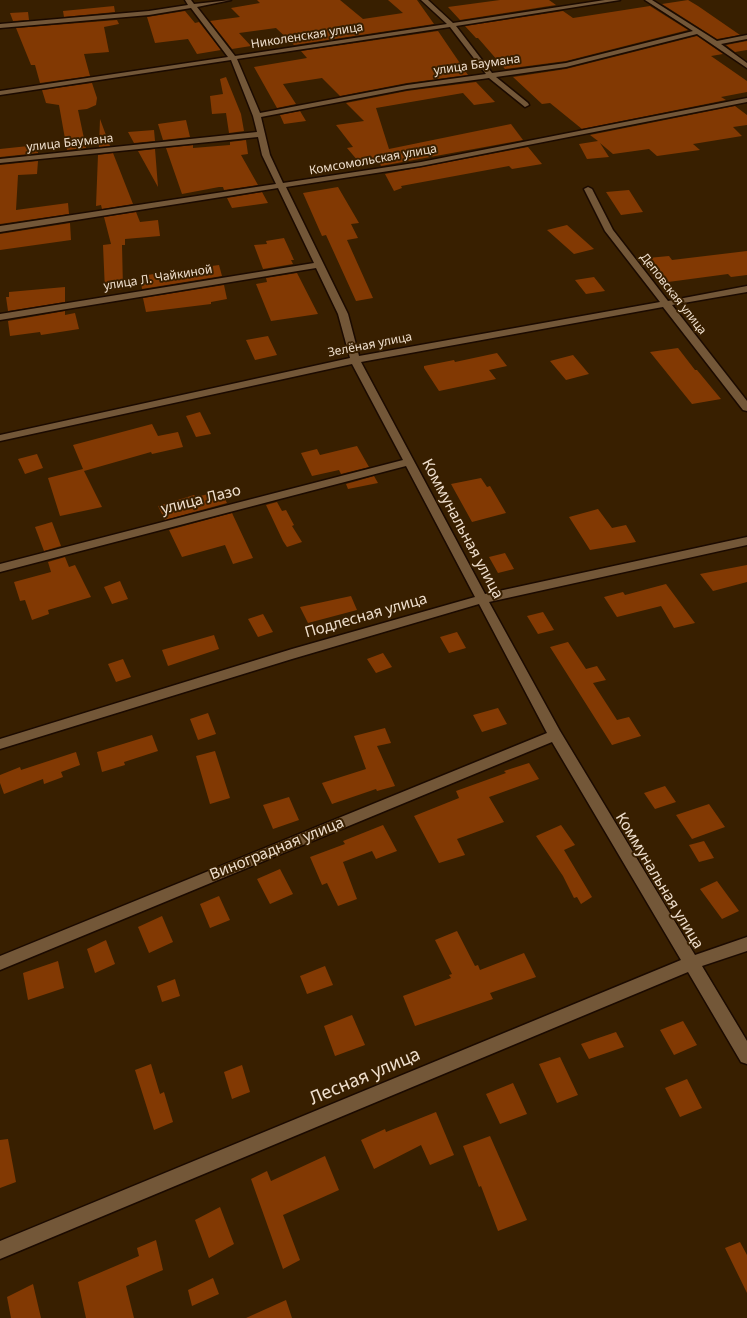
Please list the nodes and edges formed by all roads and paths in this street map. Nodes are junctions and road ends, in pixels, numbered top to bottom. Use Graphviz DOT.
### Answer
graph roads {
  1 [pos="228,0"];
  2 [pos="424,0"];
  3 [pos="617,0"];
  4 [pos="648,0"];
  5 [pos="190,3"];
  6 [pos="452,25"];
  7 [pos="0,26"];
  8 [pos="698,32"];
  9 [pos="747,37"];
  10 [pos="716,43"];
  11 [pos="233,58"];
  12 [pos="747,66"];
  13 [pos="489,74"];
  14 [pos="0,93"];
  15 [pos="747,100"];
  16 [pos="525,106"];
  17 [pos="257,116"];
  18 [pos="262,134"];
  19 [pos="0,162"];
  20 [pos="282,187"];
  21 [pos="588,189"];
  22 [pos="0,229"];
  23 [pos="319,265"];
  24 [pos="747,289"];
  25 [pos="665,304"];
  26 [pos="0,317"];
  27 [pos="355,360"];
  28 [pos="747,408"];
  29 [pos="0,438"];
  30 [pos="409,462"];
  31 [pos="747,541"];
  32 [pos="0,568"];
  33 [pos="482,599"];
  34 [pos="555,735"];
  35 [pos="0,744"];
  36 [pos="747,944"];
  37 [pos="0,963"];
  38 [pos="691,963"];
  39 [pos="747,1056"];
  40 [pos="0,1250"];
  1 -- 5 [label="street"];
  2 -- 6 [label="street"];
  3 -- 6 [label="street, Николенская улица"];
  4 -- 8 [label="street"];
  5 -- 7 [label="street"];
  5 -- 11 [label="street, Коммунальная улица"];
  6 -- 11 [label="street, Николенская улица"];
  6 -- 13 [label="street"];
  8 -- 10 [label="street"];
  8 -- 13 [label="street, улица Баумана"];
  9 -- 10 [label="street"];
  10 -- 12 [label="street"];
  11 -- 14 [label="street, Николенская улица"];
  11 -- 17 [label="street, Коммунальная улица"];
  13 -- 16 [label="street"];
  13 -- 17 [label="street, улица Баумана"];
  15 -- 20 [label="street, Комсомольская улица"];
  17 -- 18 [label="street, Коммунальная улица"];
  18 -- 19 [label="street, улица Баумана"];
  18 -- 20 [label="street, Коммунальная улица"];
  20 -- 22 [label="street, Комсомольская улица"];
  20 -- 23 [label="street, Коммунальная улица"];
  21 -- 25 [label="street, Деповская улица"];
  23 -- 26 [label="street, улица Л. Чайкиной"];
  23 -- 27 [label="street, Коммунальная улица"];
  24 -- 25 [label="street, Зелёная улица"];
  25 -- 27 [label="street, Зелёная улица"];
  25 -- 28 [label="street, Деповская улица"];
  27 -- 29 [label="street, Зелёная улица"];
  27 -- 30 [label="street, Коммунальная улица"];
  30 -- 32 [label="street, улица Лазо"];
  30 -- 33 [label="street, Коммунальная улица"];
  31 -- 33 [label="street, Подлесная улица"];
  33 -- 34 [label="street, Коммунальная улица"];
  33 -- 35 [label="street, Подлесная улица"];
  34 -- 37 [label="street, Виноградная улица"];
  34 -- 38 [label="street, Коммунальная улица"];
  36 -- 38 [label="street, Лесная улица"];
  38 -- 39 [label="street, Коммунальная улица"];
  38 -- 40 [label="street, Лесная улица"];
}
